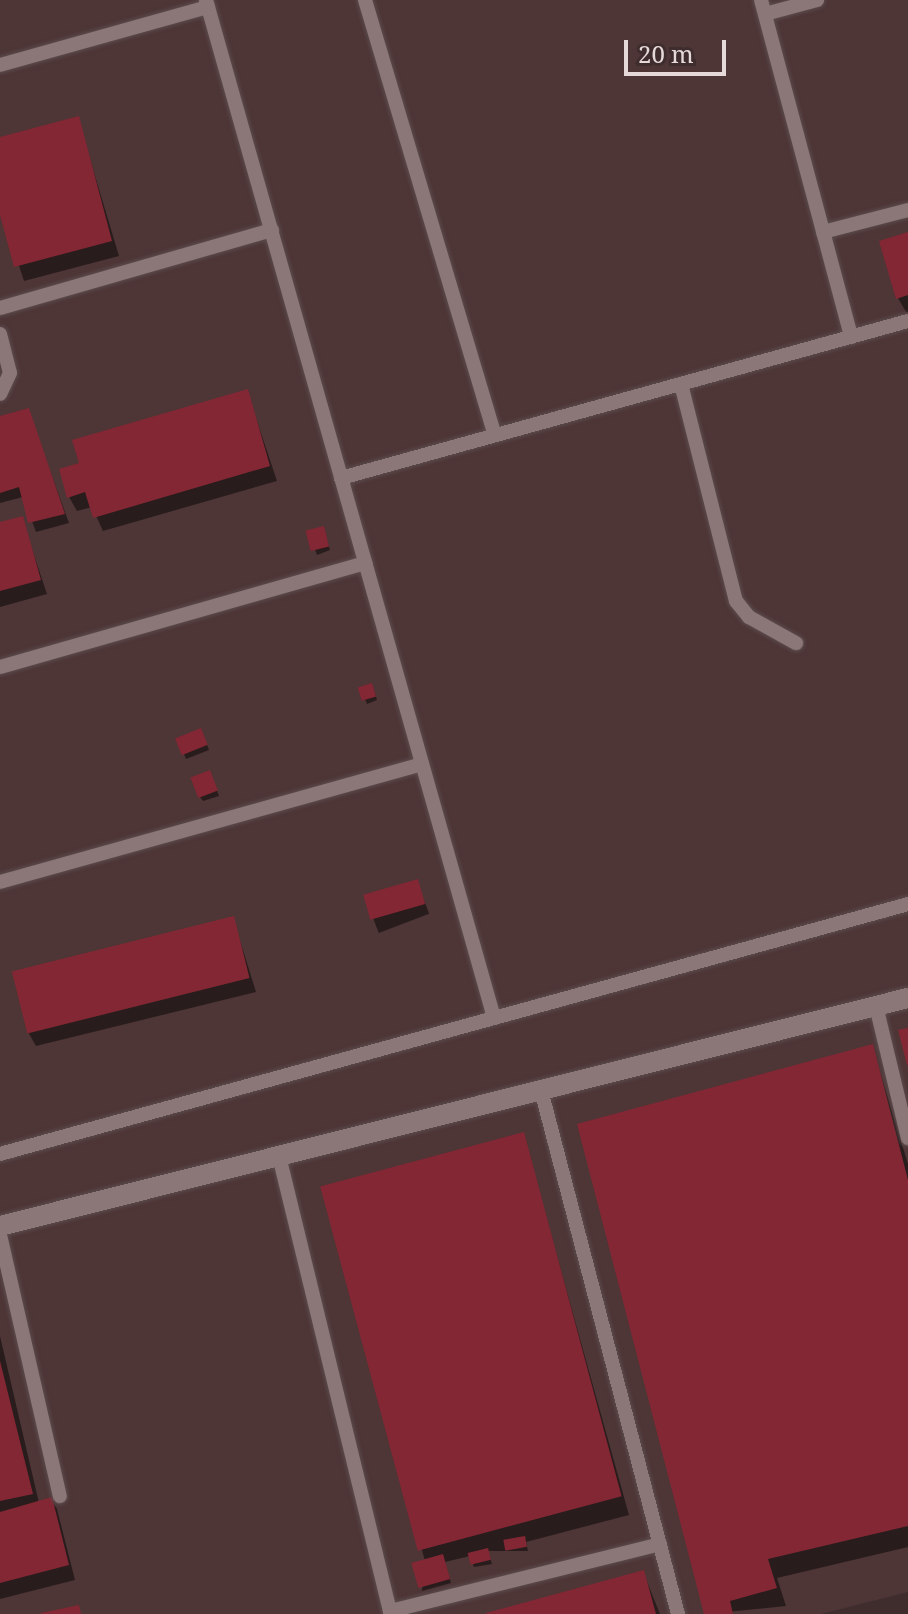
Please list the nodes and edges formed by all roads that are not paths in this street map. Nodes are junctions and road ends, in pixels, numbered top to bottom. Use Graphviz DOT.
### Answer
graph roads {
  1 [pos="365,0"];
  2 [pos="817,0"];
  3 [pos="207,4"];
  4 [pos="763,7"];
  5 [pos="0,65"];
  6 [pos="908,210"];
  7 [pos="272,230"];
  8 [pos="823,232"];
  9 [pos="0,308"];
  10 [pos="908,321"];
  11 [pos="0,334"];
  12 [pos="851,337"];
  13 [pos="681,384"];
  14 [pos="0,394"];
  15 [pos="495,435"];
  16 [pos="341,478"];
  17 [pos="366,563"];
  18 [pos="796,643"];
  19 [pos="0,667"];
  20 [pos="422,764"];
  21 [pos="0,882"];
  22 [pos="908,904"];
  23 [pos="908,998"];
  24 [pos="876,1006"];
  25 [pos="494,1018"];
  26 [pos="541,1090"];
  27 [pos="908,1138"];
  28 [pos="0,1154"];
  29 [pos="279,1156"];
  30 [pos="0,1226"];
  31 [pos="0,1235"];
  32 [pos="60,1496"];
  33 [pos="660,1544"];
  34 [pos="390,1612"];
  35 [pos="678,1614"];
  1 -- 15 [label="lane"];
  2 -- 4 [label="lane"];
  3 -- 5 [label="lane"];
  3 -- 7 [label="lane"];
  4 -- 8 [label="lane"];
  6 -- 8 [label="lane"];
  7 -- 9 [label="lane"];
  7 -- 16 [label="lane"];
  8 -- 12 [label="lane"];
  10 -- 12 [label="lane"];
  11 -- 14 [label="lane"];
  12 -- 13 [label="lane"];
  13 -- 15 [label="lane"];
  13 -- 18 [label="lane"];
  15 -- 16 [label="lane"];
  16 -- 17 [label="lane"];
  17 -- 19 [label="lane"];
  17 -- 20 [label="lane"];
  20 -- 21 [label="lane"];
  20 -- 25 [label="lane"];
  22 -- 25 [label="lane"];
  23 -- 24 [label="street"];
  24 -- 26 [label="street"];
  24 -- 27 [label="lane"];
  25 -- 28 [label="lane"];
  26 -- 29 [label="street"];
  26 -- 33 [label="lane"];
  29 -- 30 [label="street"];
  29 -- 34 [label="lane"];
  31 -- 32 [label="lane"];
  33 -- 34 [label="lane"];
  33 -- 35 [label="lane"];
}
